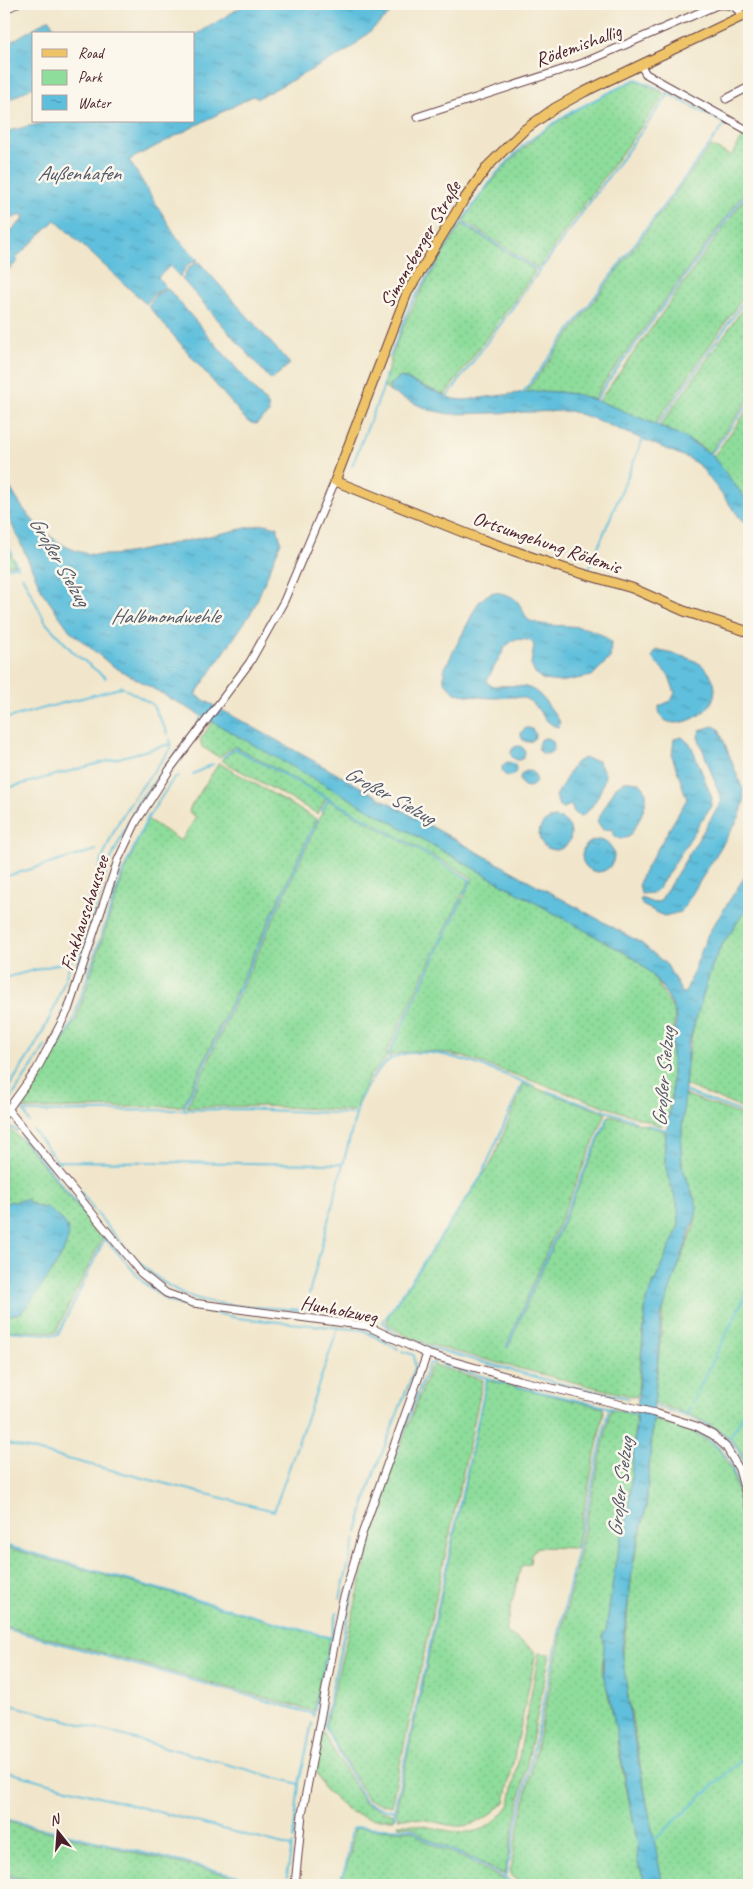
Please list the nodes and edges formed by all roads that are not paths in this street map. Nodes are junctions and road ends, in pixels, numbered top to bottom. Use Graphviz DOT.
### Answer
graph roads {
  1 [pos="16,4"];
  2 [pos="4,10"];
  3 [pos="746,14"];
  4 [pos="641,66"];
  5 [pos="749,87"];
  6 [pos="726,99"];
  7 [pos="417,117"];
  8 [pos="749,131"];
  9 [pos="335,481"];
  10 [pos="749,632"];
  11 [pos="222,700"];
  12 [pos="6,1113"];
  13 [pos="427,1354"];
  14 [pos="749,1506"];
  15 [pos="295,1885"];
  1 -- 2 [label="street"];
  3 -- 4 [label="main road, Simonsberger Straße"];
  3 -- 7 [label="street, Rödemishallig"];
  4 -- 8 [label="street"];
  4 -- 9 [label="main road, Simonsberger Straße"];
  5 -- 6 [label="street"];
  9 -- 10 [label="main road, Ortsumgehung Rödemis"];
  9 -- 11 [label="street, Simonsberger Straße"];
  11 -- 12 [label="street, Finkhauschaussee"];
  12 -- 13 [label="street, Hunholzweg"];
  13 -- 14 [label="street, Hunholzweg"];
  13 -- 15 [label="street"];
}
